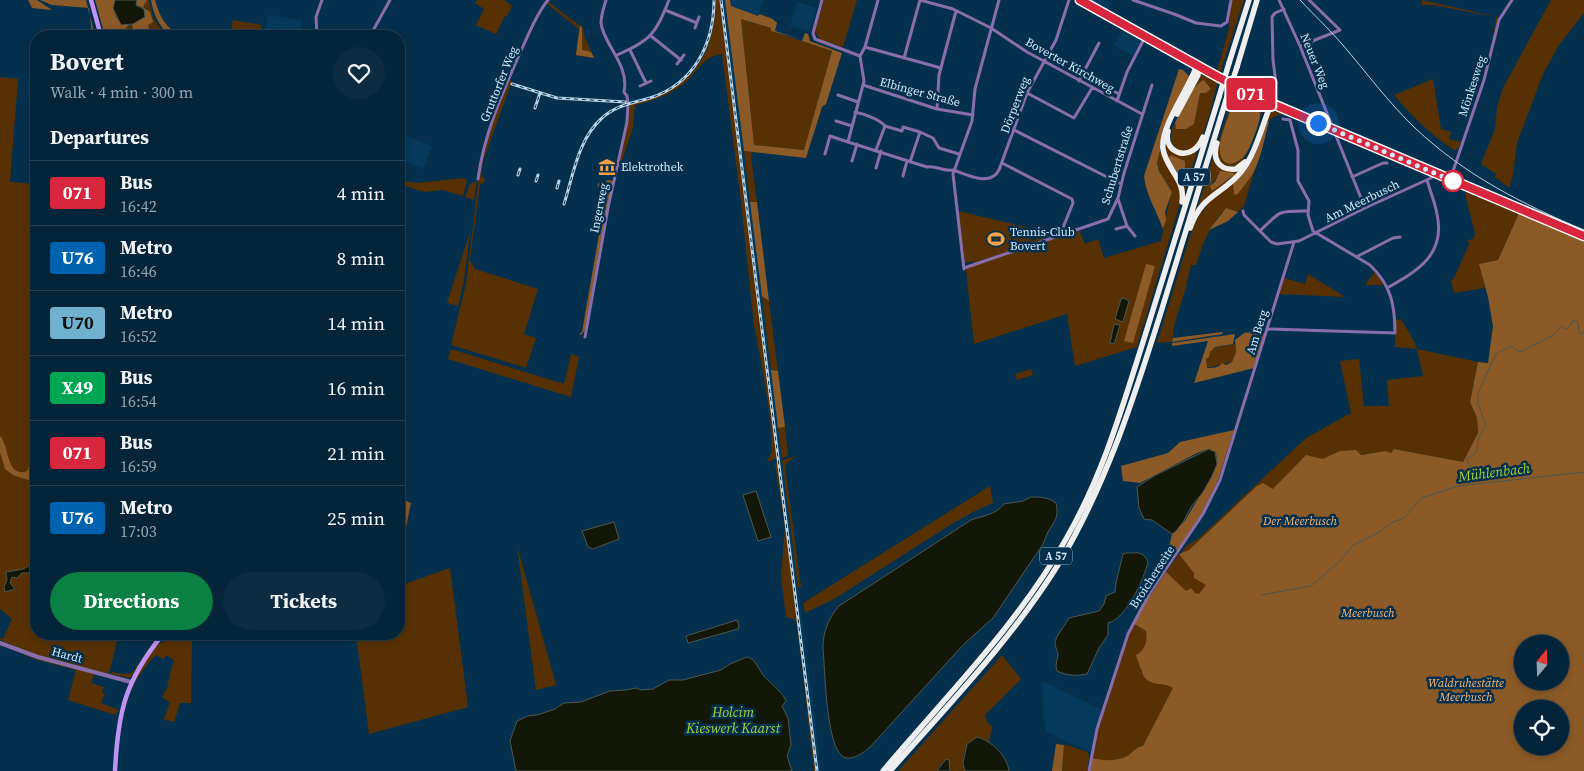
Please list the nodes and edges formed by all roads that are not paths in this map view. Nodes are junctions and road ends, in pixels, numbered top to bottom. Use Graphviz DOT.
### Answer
graph roads {
  1 [pos="91,0"];
  2 [pos="322,0"];
  3 [pos="390,0"];
  4 [pos="548,0"];
  5 [pos="606,0"];
  6 [pos="669,0"];
  7 [pos="822,0"];
  8 [pos="878,0"];
  9 [pos="920,0"];
  10 [pos="999,0"];
  11 [pos="1068,0"];
  12 [pos="1080,0"];
  13 [pos="1133,0"];
  14 [pos="1231,0"];
  15 [pos="1249,0"];
  16 [pos="1257,0"];
  17 [pos="1279,0"];
  18 [pos="1309,0"];
  19 [pos="1512,0"];
  20 [pos="1284,9"];
  21 [pos="665,10"];
  22 [pos="956,11"];
  23 [pos="699,17"];
  24 [pos="697,23"];
  25 [pos="695,28"];
  26 [pos="991,28"];
  27 [pos="99,30"];
  28 [pos="317,30"];
  29 [pos="373,30"];
  30 [pos="651,36"];
  31 [pos="1145,36"];
  32 [pos="1099,43"];
  33 [pos="1300,46"];
  34 [pos="865,47"];
  35 [pos="630,50"];
  36 [pos="684,55"];
  37 [pos="617,56"];
  38 [pos="860,56"];
  39 [pos="904,58"];
  40 [pos="681,60"];
  41 [pos="1045,61"];
  42 [pos="677,64"];
  43 [pos="1199,66"];
  44 [pos="941,68"];
  45 [pos="1083,74"];
  46 [pos="651,81"];
  47 [pos="1079,81"];
  48 [pos="646,83"];
  49 [pos="1276,83"];
  50 [pos="863,85"];
  51 [pos="1152,85"];
  52 [pos="640,86"];
  53 [pos="1092,88"];
  54 [pos="1026,93"];
  55 [pos="1119,94"];
  56 [pos="838,95"];
  57 [pos="1117,101"];
  58 [pos="858,102"];
  59 [pos="1269,102"];
  60 [pos="937,109"];
  61 [pos="855,112"];
  62 [pos="1142,114"];
  63 [pos="973,115"];
  64 [pos="1212,118"];
  65 [pos="1283,119"];
  66 [pos="836,121"];
  67 [pos="1219,124"];
  68 [pos="852,126"];
  69 [pos="885,126"];
  70 [pos="1014,130"];
  71 [pos="1334,130"];
  72 [pos="920,132"];
  73 [pos="848,142"];
  74 [pos="857,144"];
  75 [pos="876,150"];
  76 [pos="881,151"];
  77 [pos="825,154"];
  78 [pos="959,154"];
  79 [pos="852,161"];
  80 [pos="909,161"];
  81 [pos="1002,163"];
  82 [pos="1388,163"];
  83 [pos="876,168"];
  84 [pos="954,170"];
  85 [pos="1436,173"];
  86 [pos="902,176"];
  87 [pos="1352,177"];
  88 [pos="478,179"];
  89 [pos="1427,180"];
  90 [pos="1450,180"];
  91 [pos="1121,184"];
  92 [pos="1118,198"];
  93 [pos="1365,208"];
  94 [pos="1242,211"];
  95 [pos="1308,211"];
  96 [pos="1127,226"];
  97 [pos="1116,229"];
  98 [pos="1260,231"];
  99 [pos="1316,233"];
  100 [pos="1062,235"];
  101 [pos="1135,236"];
  102 [pos="1175,236"];
  103 [pos="1584,236"];
  104 [pos="1400,237"];
  105 [pos="1294,242"];
  106 [pos="1180,250"];
  107 [pos="1357,257"];
  108 [pos="1387,288"];
  109 [pos="1267,329"];
  110 [pos="585,337"];
  111 [pos="1237,428"];
  112 [pos="158,640"];
  113 [pos="0,643"];
  114 [pos="131,682"];
  115 [pos="115,771"];
  116 [pos="883,771"];
  117 [pos="890,771"];
  118 [pos="1090,771"];
  1 -- 27 [label="main road"];
  2 -- 28 [label="street"];
  3 -- 29 [label="street"];
  4 -- 88 [label="street, Gruttorfer Weg"];
  5 -- 37 [label="street, Ingerweg"];
  6 -- 21 [label="street"];
  7 -- 38 [label="street"];
  8 -- 34 [label="street"];
  9 -- 22 [label="street, Boverter Kirchweg"];
  9 -- 39 [label="street"];
  10 -- 26 [label="street"];
  11 -- 41 [label="street, Dörperweg"];
  12 -- 31 [label="main road"];
  13 -- 14 [label="street"];
  15 -- 64 [label="highway, A 57, bridge"];
  16 -- 67 [label="highway, A 57, bridge"];
  17 -- 20 [label="street, Neuer Weg"];
  18 -- 33 [label="street"];
  19 -- 90 [label="street, Mönkesweg"];
  20 -- 33 [label="street, Neuer Weg"];
  20 -- 49 [label="street"];
  21 -- 24 [label="street"];
  21 -- 30 [label="street"];
  22 -- 26 [label="street, Boverter Kirchweg"];
  22 -- 44 [label="street"];
  23 -- 24 [label="street"];
  24 -- 25 [label="street"];
  26 -- 41 [label="street, Boverter Kirchweg"];
  26 -- 63 [label="street"];
  30 -- 35 [label="street"];
  30 -- 40 [label="street"];
  31 -- 43 [label="main road"];
  31 -- 55 [label="street"];
  32 -- 45 [label="street"];
  33 -- 71 [label="street, Neuer Weg"];
  34 -- 38 [label="street"];
  34 -- 39 [label="street"];
  35 -- 37 [label="street"];
  35 -- 48 [label="street"];
  36 -- 40 [label="street"];
  37 -- 110 [label="street, Ingerweg"];
  38 -- 50 [label="street"];
  39 -- 44 [label="street"];
  40 -- 42 [label="street"];
  41 -- 47 [label="street, Boverter Kirchweg"];
  41 -- 54 [label="street, Dörperweg"];
  43 -- 59 [label="main road"];
  43 -- 64 [label="highway"];
  43 -- 102 [label="highway"];
  44 -- 60 [label="street"];
  45 -- 47 [label="street"];
  45 -- 55 [label="street"];
  46 -- 48 [label="street"];
  47 -- 53 [label="street, Boverter Kirchweg"];
  48 -- 52 [label="street"];
  50 -- 58 [label="street"];
  50 -- 60 [label="street, Elbinger Straße"];
  51 -- 62 [label="street, Schubertstraße"];
  53 -- 54 [label="street"];
  53 -- 57 [label="street, Boverter Kirchweg"];
  54 -- 70 [label="street, Dörperweg"];
  55 -- 57 [label="street"];
  56 -- 58 [label="street"];
  57 -- 62 [label="street, Boverter Kirchweg"];
  58 -- 61 [label="street"];
  59 -- 67 [label="highway"];
  59 -- 71 [label="main road"];
  59 -- 106 [label="highway"];
  60 -- 63 [label="street, Elbinger Straße"];
  61 -- 68 [label="street"];
  61 -- 69 [label="street"];
  62 -- 91 [label="street, Schubertstraße"];
  63 -- 78 [label="street"];
  64 -- 102 [label="highway, A 57"];
  65 -- 95 [label="street"];
  66 -- 68 [label="street"];
  67 -- 106 [label="highway, A 57"];
  68 -- 73 [label="street"];
  69 -- 72 [label="street"];
  69 -- 75 [label="street"];
  70 -- 81 [label="street, Dörperweg"];
  70 -- 91 [label="street"];
  71 -- 85 [label="main road"];
  71 -- 87 [label="street, Neuer Weg"];
  72 -- 78 [label="street"];
  72 -- 80 [label="street"];
  73 -- 74 [label="street, Dörperweg"];
  73 -- 77 [label="street, Dörperweg"];
  74 -- 75 [label="street, Dörperweg"];
  74 -- 79 [label="street"];
  75 -- 76 [label="street, Dörperweg"];
  76 -- 80 [label="street, Dörperweg"];
  76 -- 83 [label="street"];
  78 -- 84 [label="street"];
  80 -- 84 [label="street, Dörperweg"];
  80 -- 86 [label="street"];
  81 -- 84 [label="street, Dörperweg"];
  81 -- 100 [label="street"];
  82 -- 87 [label="street"];
  84 -- 100 [label="street, Schubertstraße"];
  85 -- 89 [label="street, Am Meerbusch"];
  85 -- 90 [label="main road"];
  87 -- 93 [label="street, Neuer Weg"];
  89 -- 93 [label="street, Am Meerbusch"];
  89 -- 108 [label="street"];
  90 -- 103 [label="main road"];
  91 -- 92 [label="street, Schubertstraße"];
  92 -- 96 [label="street"];
  92 -- 100 [label="street, Schubertstraße"];
  93 -- 99 [label="street, Am Meerbusch"];
  94 -- 98 [label="street"];
  95 -- 98 [label="street"];
  95 -- 99 [label="street"];
  96 -- 97 [label="street"];
  96 -- 101 [label="street"];
  98 -- 105 [label="street"];
  99 -- 105 [label="street, Am Meerbusch"];
  99 -- 107 [label="street"];
  102 -- 116 [label="highway, A 57"];
  104 -- 107 [label="street"];
  105 -- 109 [label="street, Am Berg"];
  106 -- 117 [label="highway, A 57"];
  107 -- 108 [label="street"];
  108 -- 109 [label="street"];
  109 -- 111 [label="street, Am Berg"];
  111 -- 118 [label="street, Broicherseite"];
  112 -- 114 [label="main road"];
  113 -- 114 [label="street, Hardt"];
  114 -- 115 [label="main road"];
}
